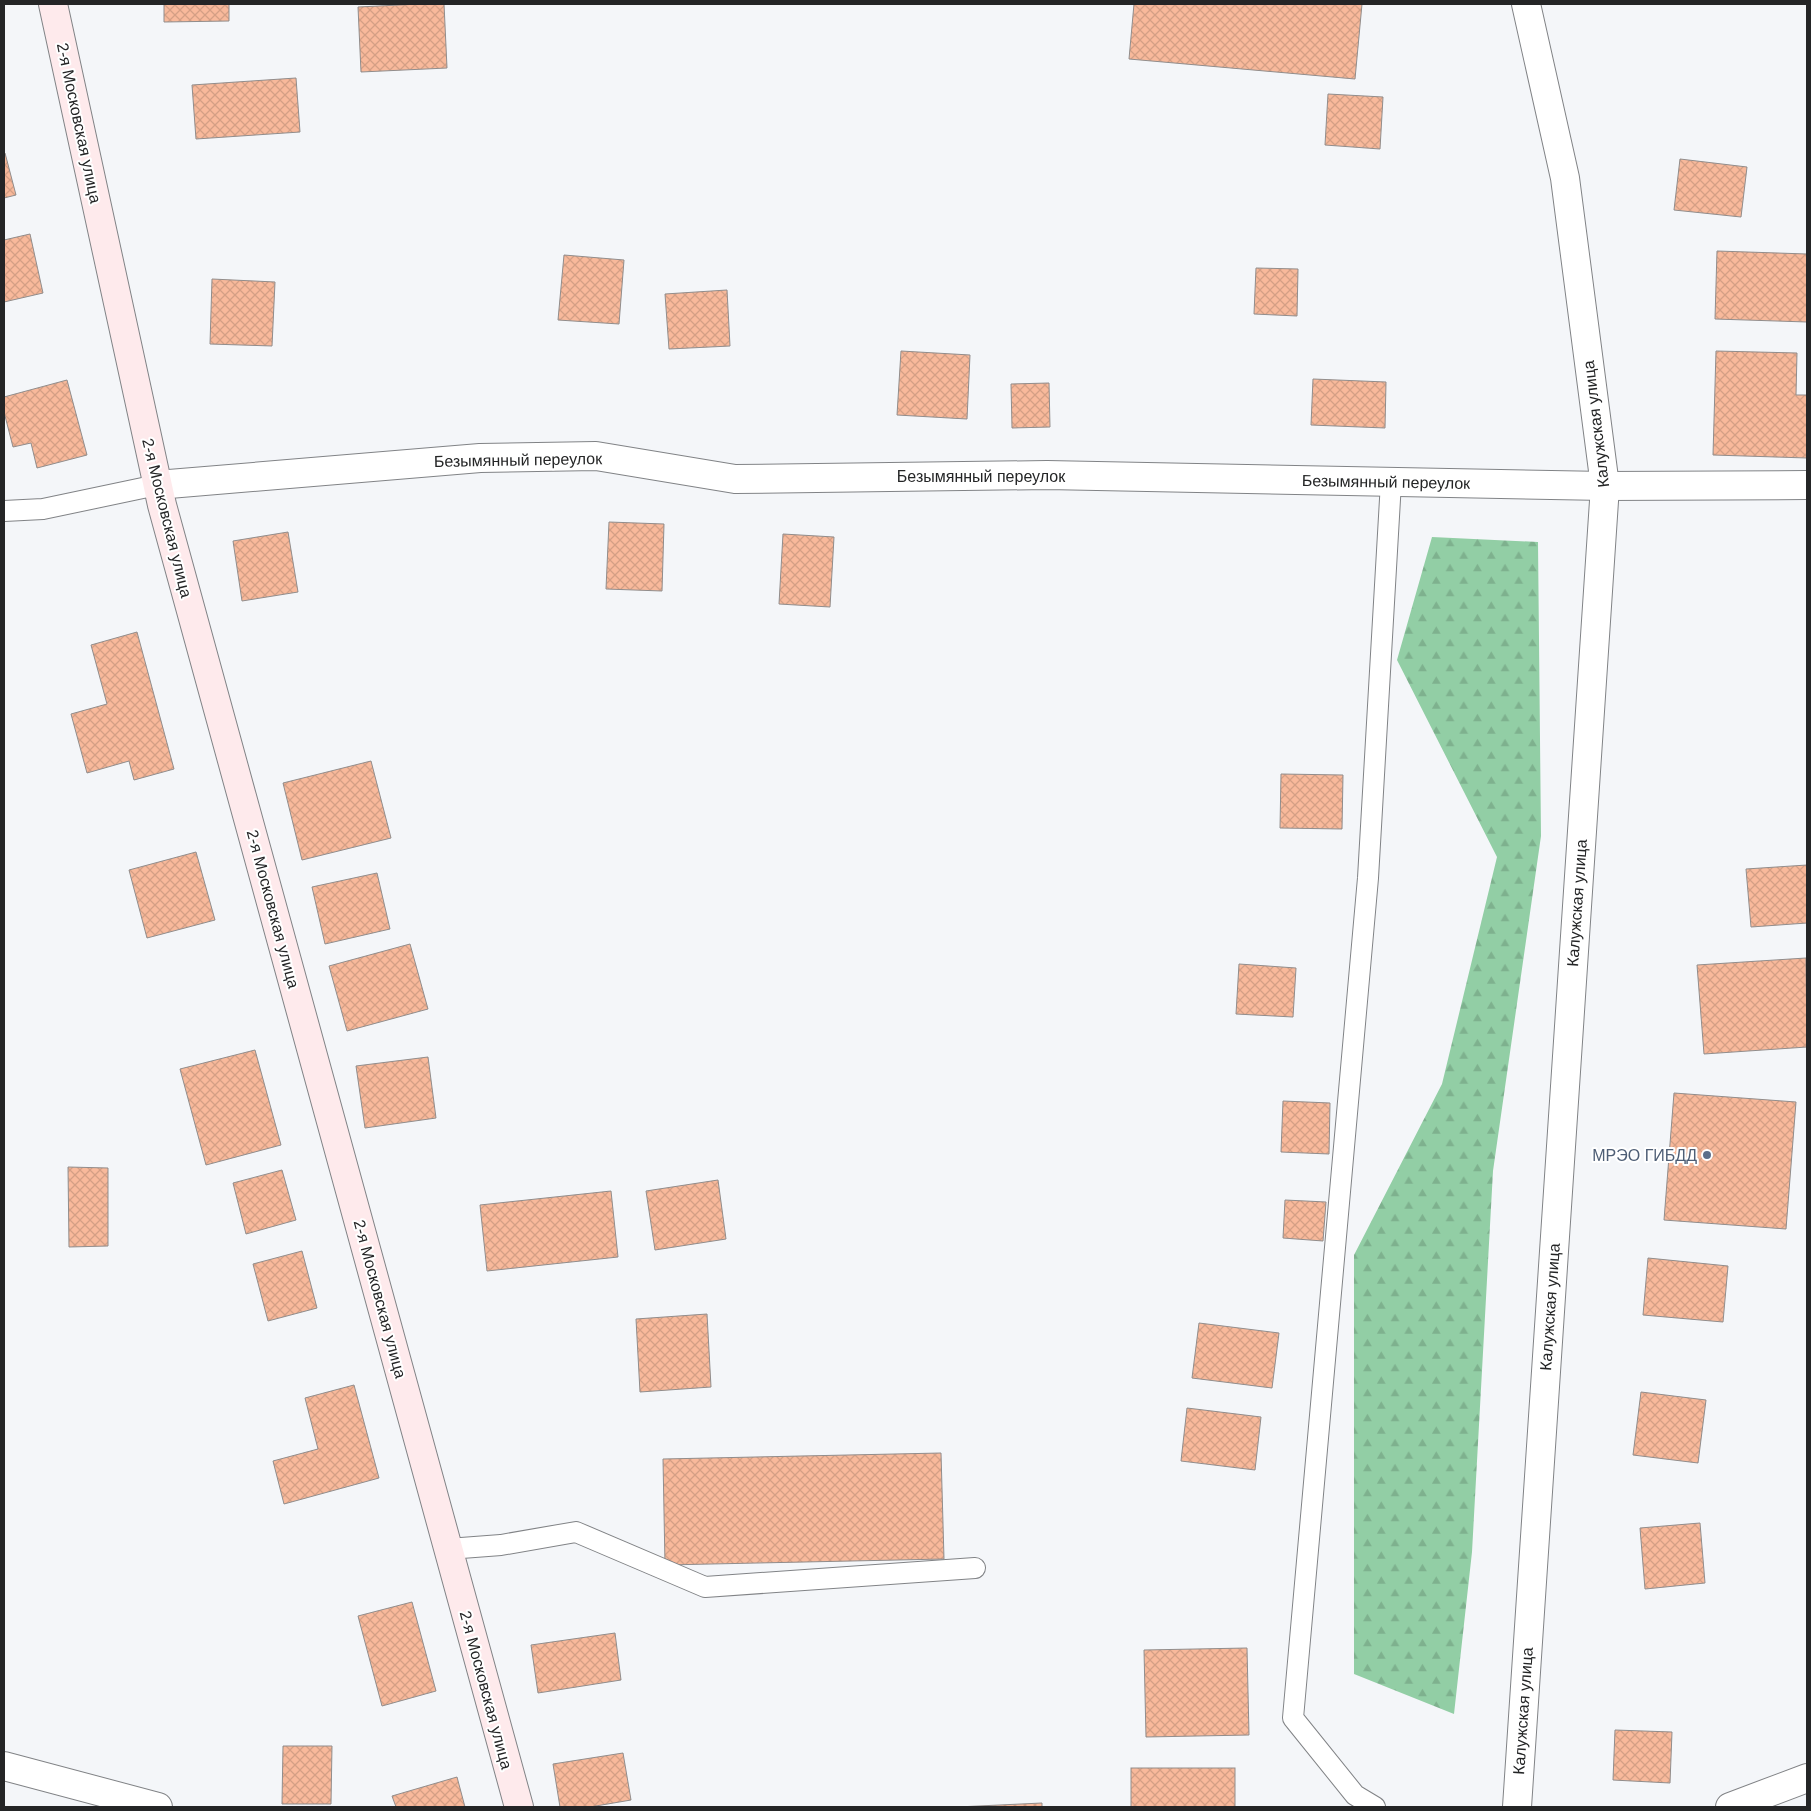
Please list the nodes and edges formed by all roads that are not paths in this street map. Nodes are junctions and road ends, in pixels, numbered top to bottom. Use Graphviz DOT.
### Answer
graph roads {
  1 [pos="53,4"];
  2 [pos="1526,4"];
  3 [pos="1391,482"];
  4 [pos="157,485"];
  5 [pos="1807,485"];
  6 [pos="1605,486"];
  7 [pos="4,511"];
  8 [pos="448,1550"];
  9 [pos="975,1568"];
  10 [pos="4,1766"];
  11 [pos="1807,1778"];
  12 [pos="158,1807"];
  13 [pos="519,1807"];
  14 [pos="1375,1807"];
  15 [pos="1516,1807"];
  16 [pos="1730,1807"];
  1 -- 4 [label="street, 2-я Московская улица"];
  2 -- 6 [label="street, Калужская улица"];
  3 -- 4 [label="street, Безымянный переулок"];
  3 -- 6 [label="street, Безымянный переулок"];
  3 -- 14 [label="lane"];
  4 -- 7 [label="lane"];
  4 -- 8 [label="street, 2-я Московская улица"];
  5 -- 6 [label="street, Безымянный переулок"];
  6 -- 15 [label="street, Калужская улица"];
  8 -- 9 [label="lane"];
  8 -- 13 [label="street, 2-я Московская улица"];
  10 -- 12 [label="street"];
  11 -- 16 [label="street"];
}
